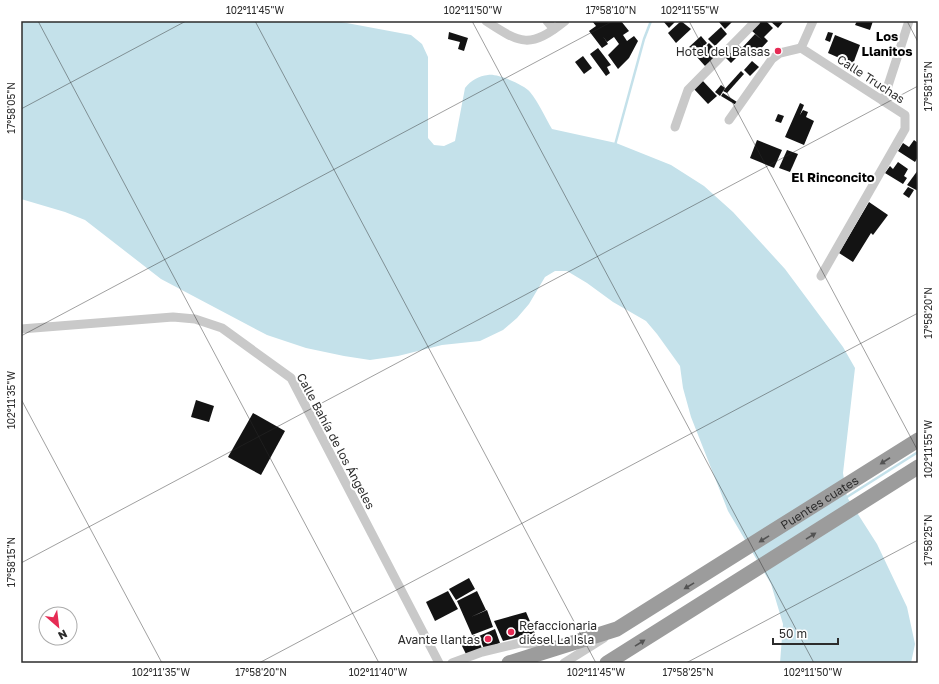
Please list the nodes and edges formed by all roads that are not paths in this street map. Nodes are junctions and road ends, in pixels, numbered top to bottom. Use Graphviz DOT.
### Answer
graph roads {
  1 [pos="486,21"];
  2 [pos="547,21"];
  3 [pos="565,21"];
  4 [pos="756,21"];
  5 [pos="813,21"];
  6 [pos="908,21"];
  7 [pos="554,30"];
  8 [pos="801,48"];
  9 [pos="883,101"];
  10 [pos="729,120"];
  11 [pos="675,127"];
  12 [pos="821,276"];
  13 [pos="21,329"];
  14 [pos="918,440"];
  15 [pos="918,467"];
  16 [pos="617,630"];
  17 [pos="563,647"];
  18 [pos="439,663"];
  19 [pos="452,663"];
  20 [pos="509,663"];
  21 [pos="564,663"];
  22 [pos="607,663"];
  1 -- 7 [label="street"];
  2 -- 7 [label="street"];
  3 -- 7 [label="street"];
  4 -- 11 [label="street"];
  5 -- 8 [label="street"];
  6 -- 9 [label="street"];
  8 -- 9 [label="street, Calle Truchas"];
  8 -- 10 [label="street"];
  9 -- 12 [label="street, Calle Truchas"];
  13 -- 18 [label="street, Calle Bahía de los Ángeles"];
  14 -- 16 [label="highway, Puentes cuates, one-way"];
  22 -- 15 [label="highway, Puentes cuates, one-way"];
  16 -- 17 [label="highway, Puentes cuates"];
  16 -- 21 [label="street"];
  17 -- 19 [label="street"];
  17 -- 20 [label="highway, Puentes cuates"];
}
